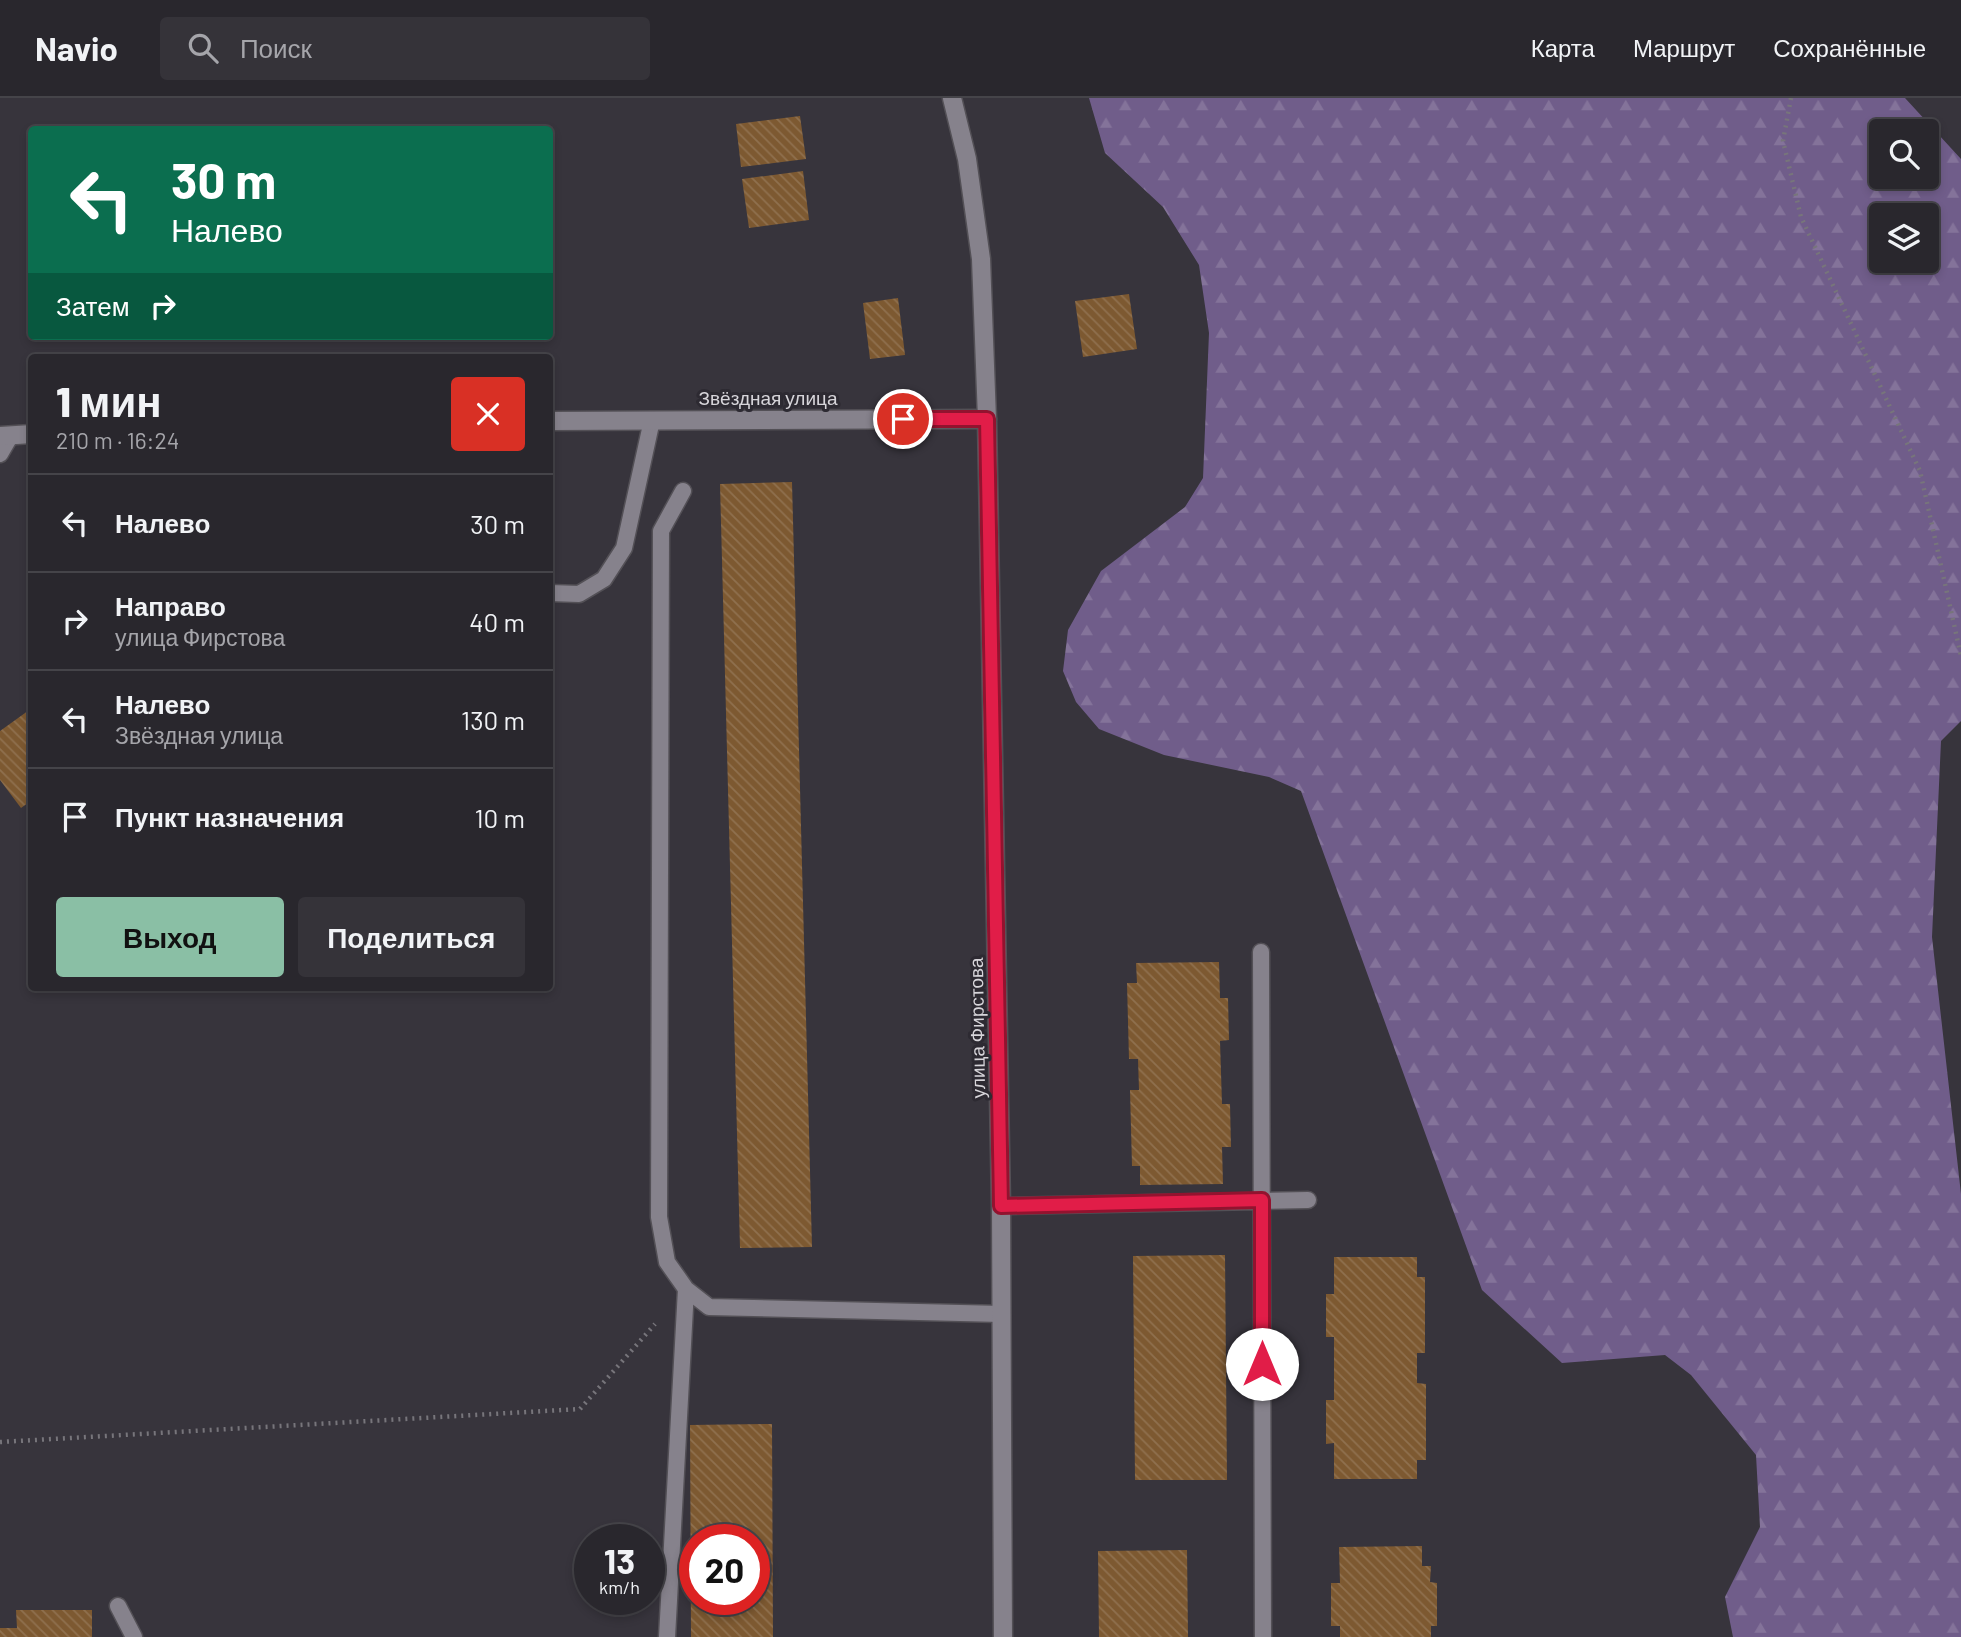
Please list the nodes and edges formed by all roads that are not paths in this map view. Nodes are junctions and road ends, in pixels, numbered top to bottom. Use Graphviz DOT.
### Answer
graph roads {
  1 [pos="952,98"];
  2 [pos="987,419"];
  3 [pos="652,420"];
  4 [pos="553,421"];
  5 [pos="28,434"];
  6 [pos="6,436"];
  7 [pos="0,454"];
  8 [pos="683,491"];
  9 [pos="553,593"];
  10 [pos="1261,952"];
  11 [pos="1262,1200"];
  12 [pos="1308,1200"];
  13 [pos="1001,1206"];
  14 [pos="686,1289"];
  15 [pos="1002,1314"];
  16 [pos="118,1606"];
  17 [pos="134,1637"];
  18 [pos="667,1637"];
  19 [pos="1003,1637"];
  20 [pos="1263,1637"];
  1 -- 2 [label="main road, улица Фирстова"];
  2 -- 3 [label="main road, Звёздная улица"];
  2 -- 13 [label="main road, улица Фирстова"];
  3 -- 4 [label="main road, Звёздная улица"];
  3 -- 9 [label="lane"];
  5 -- 6 [label="main road"];
  6 -- 7 [label="lane"];
  8 -- 14 [label="lane"];
  10 -- 11 [label="lane"];
  11 -- 12 [label="lane"];
  11 -- 13 [label="lane"];
  11 -- 20 [label="lane"];
  13 -- 15 [label="main road, улица Фирстова"];
  14 -- 15 [label="lane"];
  14 -- 18 [label="lane"];
  15 -- 19 [label="main road, улица Фирстова"];
  16 -- 17 [label="lane"];
}
